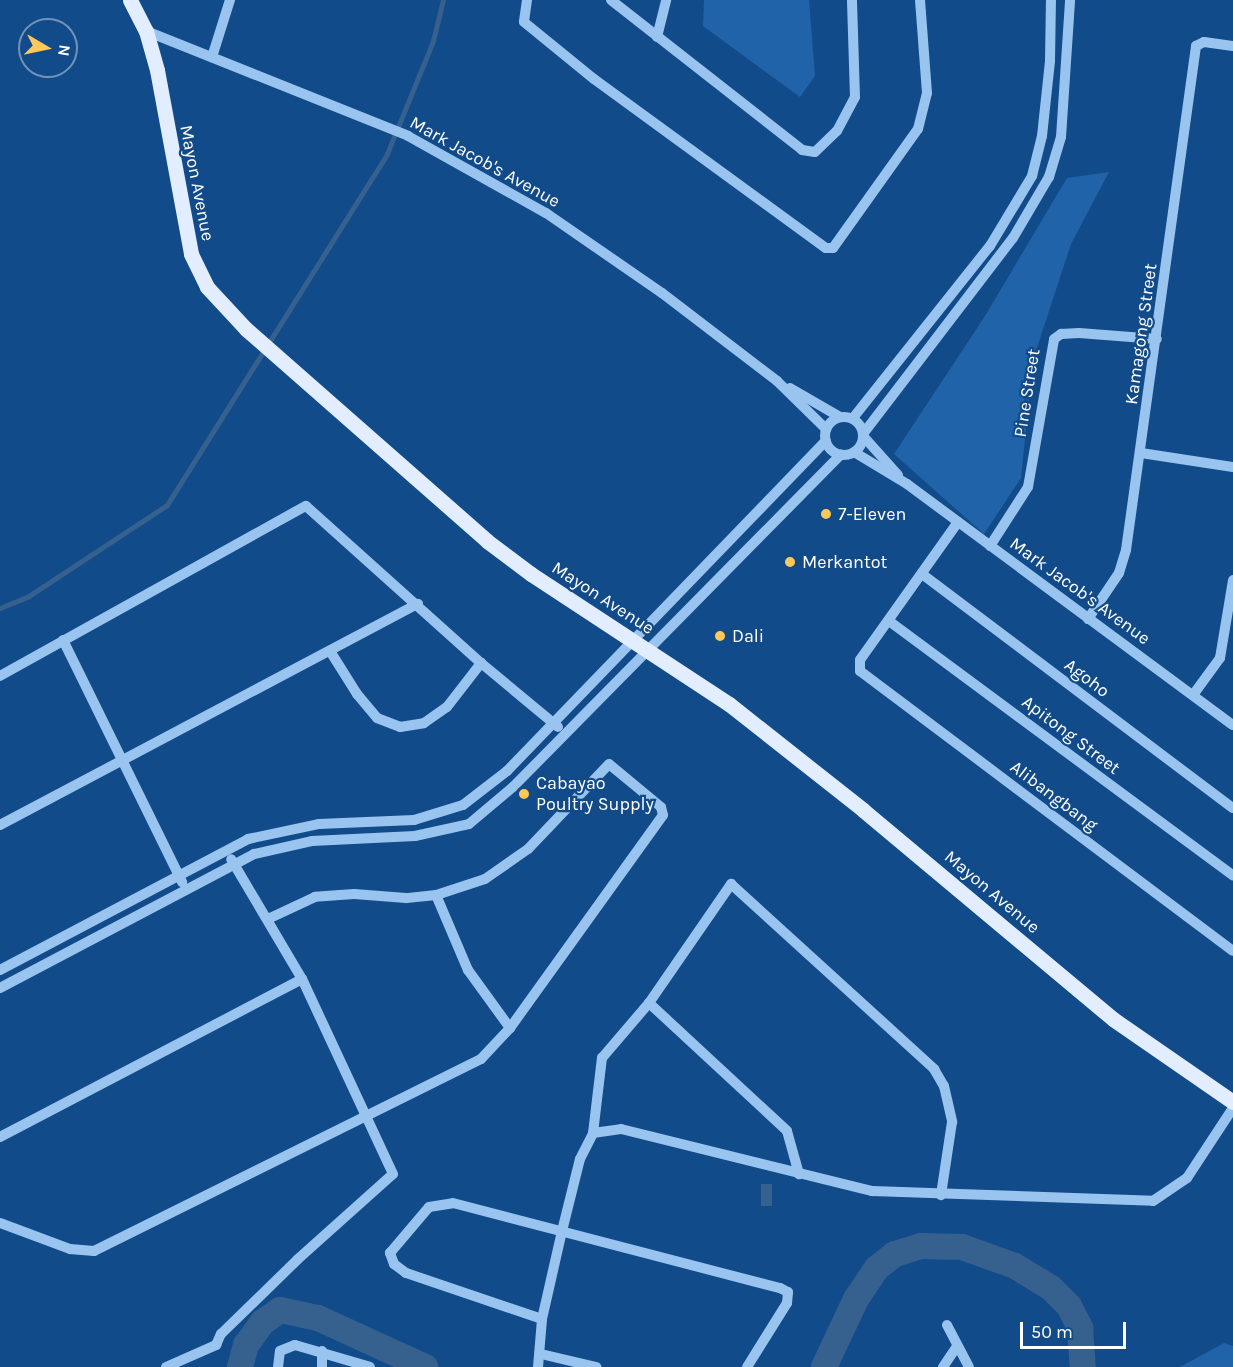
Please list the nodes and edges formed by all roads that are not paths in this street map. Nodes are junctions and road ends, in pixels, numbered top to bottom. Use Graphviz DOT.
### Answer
graph roads {
  1 [pos="130,0"];
  2 [pos="230,0"];
  3 [pos="527,0"];
  4 [pos="610,0"];
  5 [pos="666,0"];
  6 [pos="852,0"];
  7 [pos="920,0"];
  8 [pos="1051,0"];
  9 [pos="1070,0"];
  10 [pos="146,31"];
  11 [pos="657,37"];
  12 [pos="1233,46"];
  13 [pos="212,57"];
  14 [pos="1157,339"];
  15 [pos="777,381"];
  16 [pos="840,417"];
  17 [pos="853,418"];
  18 [pos="826,429"];
  19 [pos="863,436"];
  20 [pos="826,441"];
  21 [pos="854,452"];
  22 [pos="1141,453"];
  23 [pos="840,454"];
  24 [pos="1233,467"];
  25 [pos="907,484"];
  26 [pos="958,522"];
  27 [pos="990,546"];
  28 [pos="922,574"];
  29 [pos="1233,580"];
  30 [pos="418,604"];
  31 [pos="1088,619"];
  32 [pos="889,621"];
  33 [pos="63,640"];
  34 [pos="640,646"];
  35 [pos="330,651"];
  36 [pos="480,663"];
  37 [pos="0,676"];
  38 [pos="1193,695"];
  39 [pos="553,723"];
  40 [pos="1233,726"];
  41 [pos="565,734"];
  42 [pos="120,759"];
  43 [pos="1233,808"];
  44 [pos="0,825"];
  45 [pos="227,851"];
  46 [pos="233,864"];
  47 [pos="179,876"];
  48 [pos="1233,876"];
  49 [pos="186,889"];
  50 [pos="436,895"];
  51 [pos="268,919"];
  52 [pos="1233,951"];
  53 [pos="0,970"];
  54 [pos="302,979"];
  55 [pos="0,988"];
  56 [pos="649,1003"];
  57 [pos="510,1028"];
  58 [pos="1233,1102"];
  59 [pos="1233,1108"];
  60 [pos="367,1114"];
  61 [pos="593,1133"];
  62 [pos="0,1137"];
  63 [pos="799,1174"];
  64 [pos="941,1195"];
  65 [pos="0,1223"];
  66 [pos="562,1232"];
  67 [pos="542,1319"];
  68 [pos="947,1325"];
  69 [pos="957,1346"];
  70 [pos="322,1351"];
  71 [pos="541,1354"];
  72 [pos="166,1367"];
  73 [pos="278,1367"];
  74 [pos="322,1367"];
  75 [pos="369,1367"];
  76 [pos="538,1367"];
  77 [pos="596,1367"];
  78 [pos="747,1367"];
  79 [pos="943,1367"];
  80 [pos="969,1367"];
  1 -- 10 [label="main road, Mayon Avenue"];
  2 -- 13 [label="street"];
  3 -- 7 [label="street"];
  4 -- 11 [label="street"];
  5 -- 11 [label="street"];
  6 -- 11 [label="street"];
  8 -- 17 [label="street"];
  9 -- 19 [label="street"];
  10 -- 13 [label="street, Mark Jacob's Avenue"];
  10 -- 34 [label="main road, Mayon Avenue"];
  12 -- 14 [label="street, Kamagong Street"];
  13 -- 15 [label="street, Mark Jacob's Avenue"];
  14 -- 22 [label="street, Kamagong Street"];
  14 -- 27 [label="street, Pine Street"];
  15 -- 16 [label="street, Mark Jacob's Avenue"];
  15 -- 18 [label="street, Mark Jacob's Avenue"];
  16 -- 17 [label="street"];
  16 -- 18 [label="street"];
  17 -- 19 [label="street"];
  18 -- 20 [label="street"];
  19 -- 21 [label="street"];
  19 -- 25 [label="street, Mark Jacob's Avenue"];
  20 -- 23 [label="street"];
  20 -- 34 [label="street"];
  21 -- 23 [label="street"];
  21 -- 25 [label="street, Mark Jacob's Avenue"];
  22 -- 24 [label="street"];
  22 -- 31 [label="street, Kamagong Street"];
  23 -- 34 [label="street"];
  25 -- 26 [label="street, Mark Jacob's Avenue"];
  26 -- 27 [label="street, Mark Jacob's Avenue"];
  26 -- 28 [label="street"];
  27 -- 31 [label="street, Mark Jacob's Avenue"];
  28 -- 32 [label="street"];
  28 -- 43 [label="street, Agoho"];
  29 -- 38 [label="street"];
  30 -- 33 [label="street"];
  30 -- 35 [label="street"];
  30 -- 36 [label="street"];
  31 -- 38 [label="street, Mark Jacob's Avenue"];
  32 -- 48 [label="street, Apitong Street"];
  32 -- 52 [label="street, Alibangbang"];
  33 -- 37 [label="street"];
  33 -- 42 [label="street"];
  34 -- 39 [label="street"];
  34 -- 41 [label="street"];
  34 -- 58 [label="main road, Mayon Avenue"];
  35 -- 36 [label="street"];
  35 -- 42 [label="street"];
  36 -- 39 [label="street"];
  38 -- 40 [label="street, Mark Jacob's Avenue"];
  39 -- 41 [label="street"];
  39 -- 45 [label="street"];
  41 -- 46 [label="street"];
  42 -- 44 [label="street"];
  42 -- 47 [label="street"];
  45 -- 46 [label="street"];
  45 -- 47 [label="street"];
  46 -- 49 [label="street"];
  46 -- 51 [label="street"];
  47 -- 49 [label="street"];
  47 -- 53 [label="street"];
  49 -- 55 [label="street"];
  50 -- 51 [label="street"];
  50 -- 57 [label="street"];
  50 -- 57 [label="street"];
  51 -- 54 [label="street"];
  54 -- 60 [label="street"];
  54 -- 62 [label="street"];
  56 -- 61 [label="street"];
  56 -- 63 [label="street"];
  56 -- 64 [label="street"];
  57 -- 60 [label="street"];
  59 -- 64 [label="street"];
  60 -- 65 [label="street"];
  60 -- 72 [label="street"];
  61 -- 63 [label="street"];
  61 -- 66 [label="street"];
  63 -- 64 [label="street"];
  66 -- 67 [label="street"];
  66 -- 67 [label="street"];
  66 -- 78 [label="street"];
  67 -- 71 [label="street"];
  68 -- 69 [label="street"];
  69 -- 79 [label="street"];
  69 -- 80 [label="street"];
  70 -- 73 [label="street"];
  70 -- 74 [label="street"];
  70 -- 75 [label="street"];
  71 -- 76 [label="street"];
  71 -- 77 [label="street"];
}
